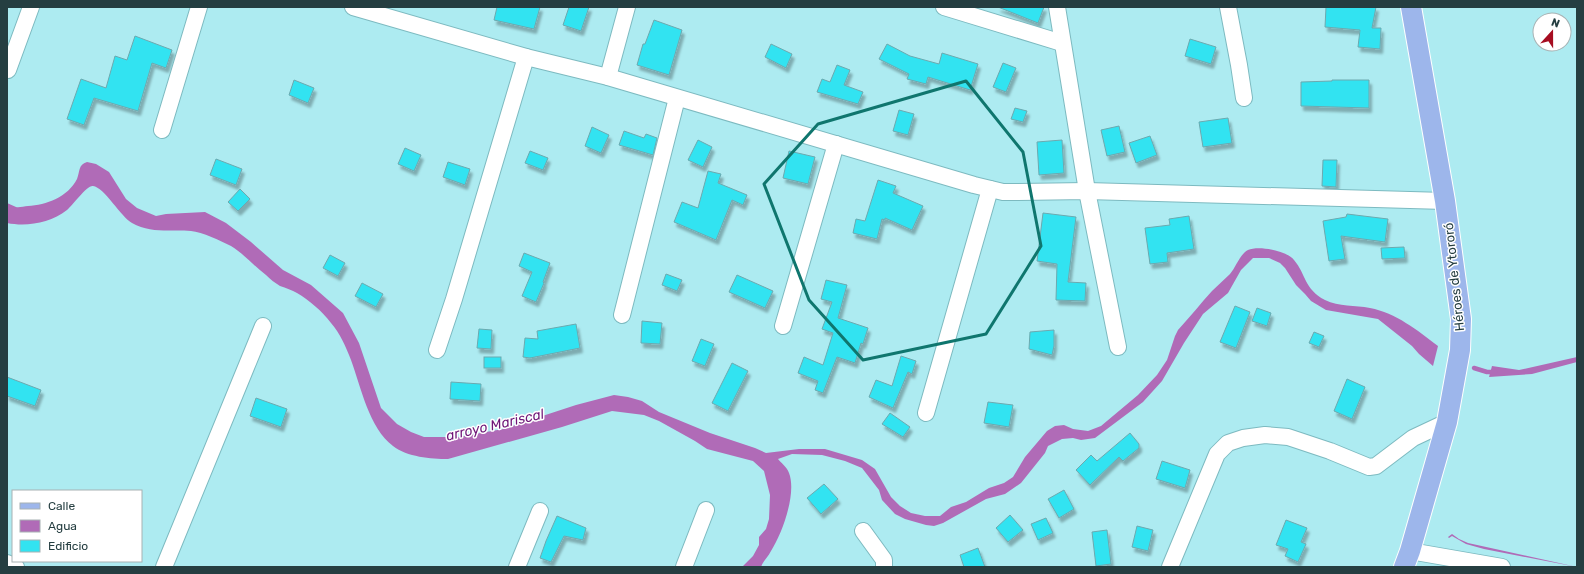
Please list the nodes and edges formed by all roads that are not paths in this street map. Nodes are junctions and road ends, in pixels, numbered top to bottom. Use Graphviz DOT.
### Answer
graph roads {
  1 [pos="31,7"];
  2 [pos="199,7"];
  3 [pos="353,7"];
  4 [pos="627,7"];
  5 [pos="944,7"];
  6 [pos="1057,7"];
  7 [pos="1228,7"];
  8 [pos="1411,7"];
  9 [pos="1062,43"];
  10 [pos="526,57"];
  11 [pos="8,70"];
  12 [pos="608,77"];
  13 [pos="677,98"];
  14 [pos="1244,98"];
  15 [pos="162,130"];
  16 [pos="836,144"];
  17 [pos="990,189"];
  18 [pos="1087,191"];
  19 [pos="1446,201"];
  20 [pos="622,315"];
  21 [pos="263,326"];
  22 [pos="783,326"];
  23 [pos="1118,347"];
  24 [pos="437,350"];
  25 [pos="926,413"];
  26 [pos="1447,422"];
  27 [pos="706,510"];
  28 [pos="540,511"];
  29 [pos="863,531"];
  30 [pos="1407,559"];
  31 [pos="7,563"];
  32 [pos="16,567"];
  33 [pos="164,567"];
  34 [pos="517,567"];
  35 [pos="684,567"];
  36 [pos="884,567"];
  37 [pos="1170,567"];
  38 [pos="1502,567"];
  1 -- 11 [label="street"];
  2 -- 15 [label="street"];
  3 -- 10 [label="street"];
  4 -- 12 [label="street"];
  5 -- 9 [label="street"];
  6 -- 9 [label="street"];
  7 -- 14 [label="street"];
  8 -- 19 [label="main road, Héroes de Ytororó"];
  9 -- 18 [label="street"];
  10 -- 12 [label="street"];
  10 -- 24 [label="street"];
  12 -- 13 [label="street"];
  13 -- 16 [label="street"];
  13 -- 20 [label="street"];
  16 -- 17 [label="street"];
  16 -- 22 [label="street"];
  17 -- 18 [label="street"];
  17 -- 25 [label="street"];
  18 -- 19 [label="street"];
  18 -- 23 [label="street"];
  19 -- 26 [label="main road, Héroes de Ytororó"];
  21 -- 33 [label="street"];
  26 -- 30 [label="main road, Héroes de Ytororó"];
  26 -- 37 [label="street"];
  27 -- 35 [label="street"];
  28 -- 34 [label="street"];
  29 -- 36 [label="street"];
  30 -- 38 [label="street"];
  31 -- 32 [label="street"];
}
